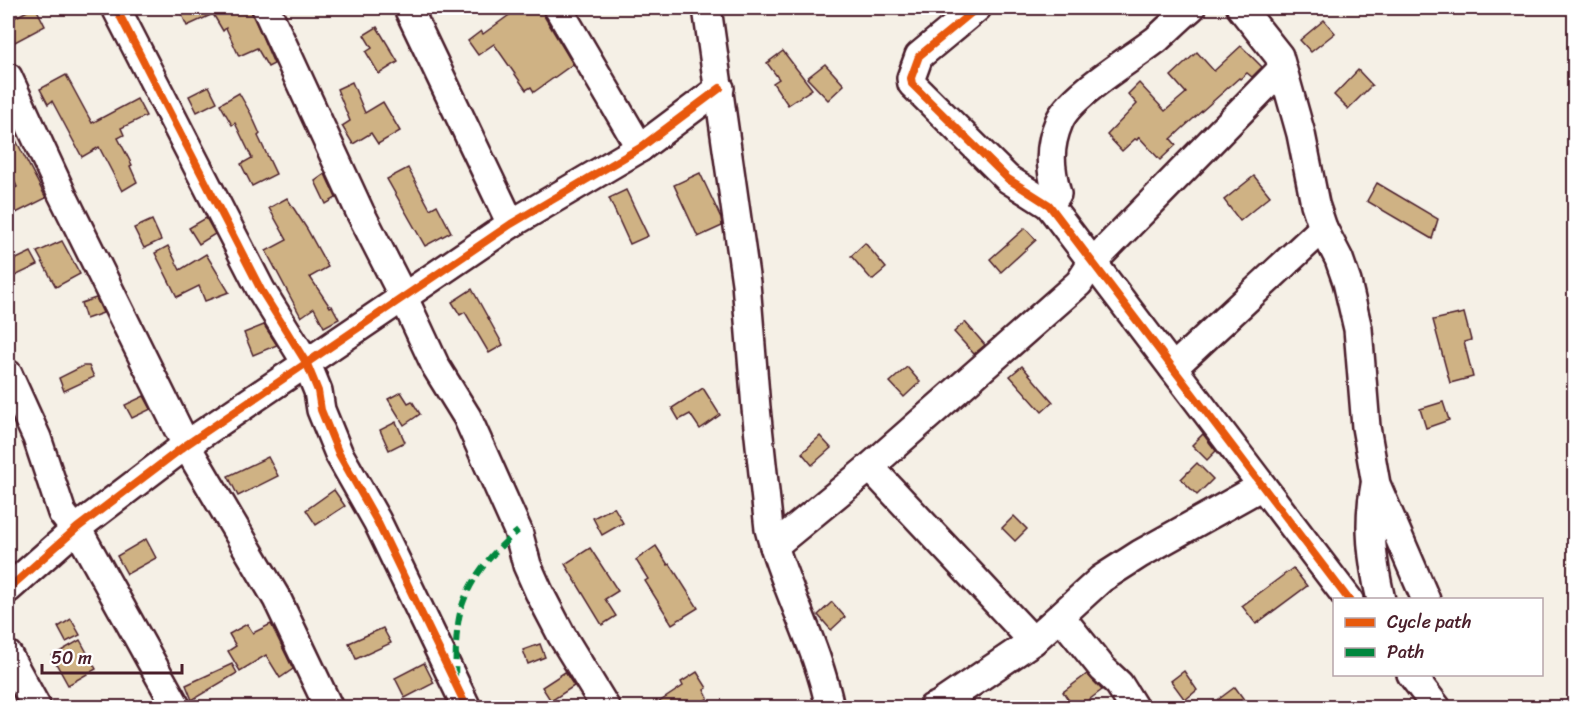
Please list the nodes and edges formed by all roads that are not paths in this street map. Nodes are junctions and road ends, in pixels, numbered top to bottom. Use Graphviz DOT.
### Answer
graph roads {
  1 [pos="116,8"];
  2 [pos="266,8"];
  3 [pos="408,8"];
  4 [pos="558,8"];
  5 [pos="977,8"];
  6 [pos="1191,8"];
  7 [pos="1241,8"];
  8 [pos="707,10"];
  9 [pos="1282,69"];
  10 [pos="8,77"];
  11 [pos="720,88"];
  12 [pos="640,148"];
  13 [pos="1049,205"];
  14 [pos="511,224"];
  15 [pos="1323,228"];
  16 [pos="1092,263"];
  17 [pos="403,296"];
  18 [pos="307,364"];
  19 [pos="1173,368"];
  20 [pos="8,374"];
  21 [pos="186,445"];
  22 [pos="870,467"];
  23 [pos="1376,484"];
  24 [pos="1262,486"];
  25 [pos="77,528"];
  26 [pos="774,546"];
  27 [pos="8,589"];
  28 [pos="1347,598"];
  29 [pos="1381,598"];
  30 [pos="1425,598"];
  31 [pos="1061,617"];
  32 [pos="1033,641"];
  33 [pos="8,655"];
  34 [pos="1412,676"];
  35 [pos="37,708"];
  36 [pos="177,708"];
  37 [pos="329,708"];
  38 [pos="467,708"];
  39 [pos="606,708"];
  40 [pos="830,708"];
  41 [pos="932,708"];
  42 [pos="1134,708"];
  43 [pos="1437,708"];
  1 -- 18 [label="street"];
  2 -- 17 [label="street"];
  3 -- 14 [label="street"];
  4 -- 12 [label="street"];
  5 -- 13 [label="street"];
  6 -- 13 [label="street"];
  7 -- 9 [label="street"];
  8 -- 11 [label="street"];
  9 -- 15 [label="street"];
  9 -- 16 [label="street"];
  10 -- 21 [label="street"];
  11 -- 12 [label="street"];
  11 -- 26 [label="street"];
  12 -- 14 [label="street"];
  13 -- 16 [label="street"];
  14 -- 17 [label="street"];
  15 -- 19 [label="street"];
  15 -- 23 [label="street"];
  16 -- 19 [label="street"];
  16 -- 22 [label="street"];
  17 -- 18 [label="street"];
  17 -- 39 [label="street"];
  18 -- 21 [label="street"];
  18 -- 38 [label="street"];
  19 -- 24 [label="street"];
  20 -- 25 [label="street"];
  21 -- 25 [label="street"];
  21 -- 37 [label="street"];
  22 -- 26 [label="street"];
  22 -- 32 [label="street"];
  23 -- 29 [label="street"];
  23 -- 30 [label="street"];
  24 -- 28 [label="street"];
  24 -- 31 [label="street"];
  25 -- 27 [label="street"];
  25 -- 36 [label="street"];
  26 -- 40 [label="street"];
  31 -- 32 [label="street"];
  31 -- 42 [label="street"];
  32 -- 41 [label="street"];
  33 -- 35 [label="street"];
  34 -- 43 [label="street"];
}
